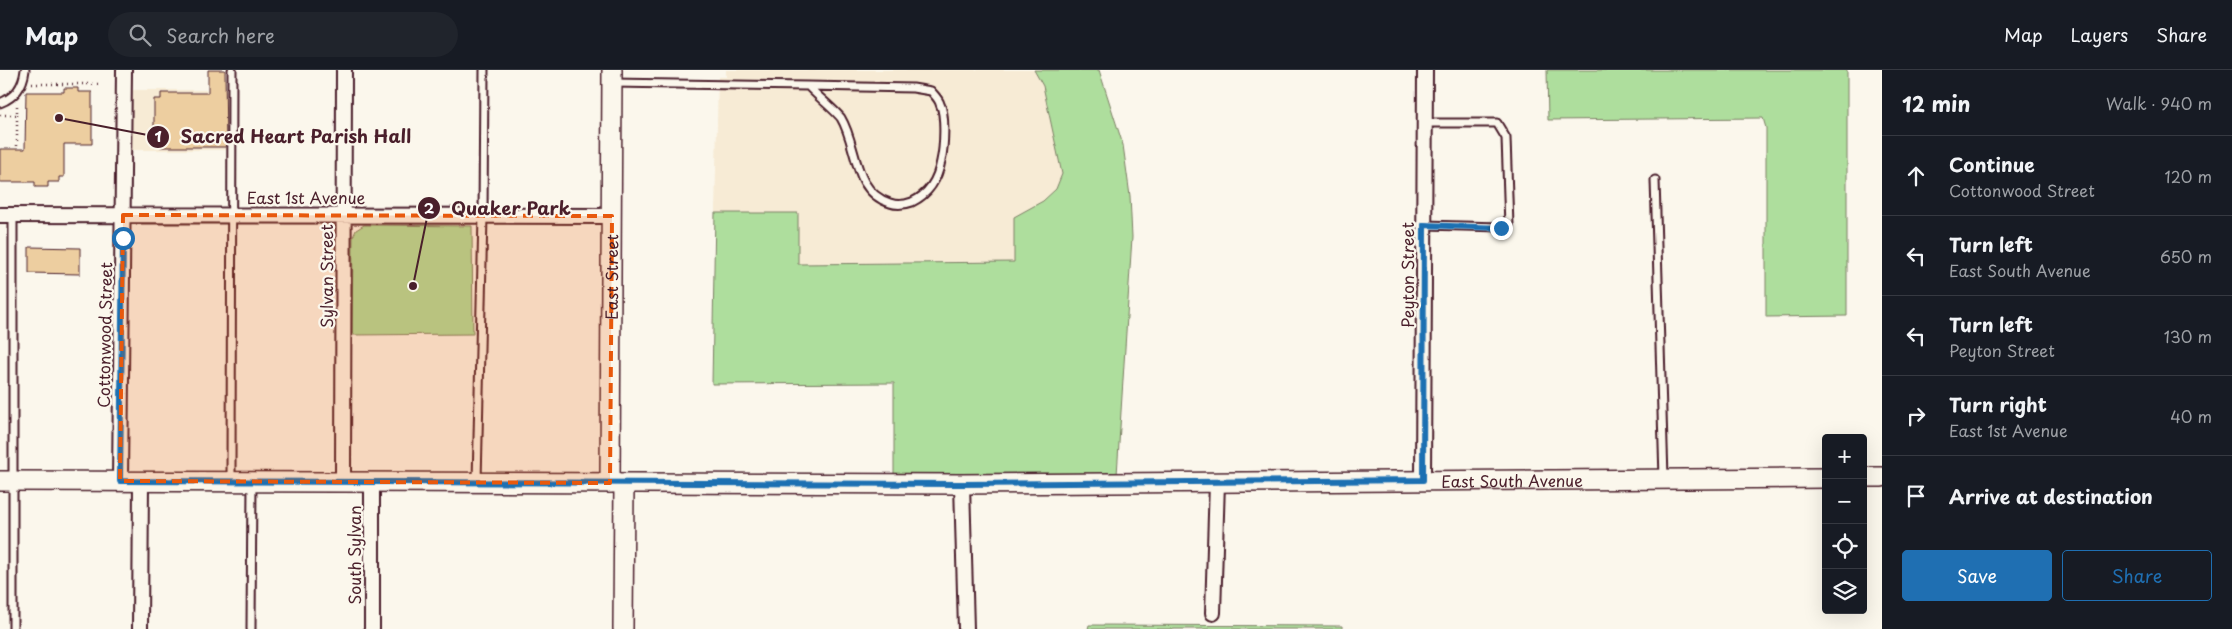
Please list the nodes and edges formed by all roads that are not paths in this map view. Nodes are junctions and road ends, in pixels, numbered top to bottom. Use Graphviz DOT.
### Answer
graph roads {
  1 [pos="25,70"];
  2 [pos="124,70"];
  3 [pos="232,70"];
  4 [pos="344,70"];
  5 [pos="484,70"];
  6 [pos="1425,70"];
  7 [pos="612,77"];
  8 [pos="808,86"];
  9 [pos="0,103"];
  10 [pos="1425,123"];
  11 [pos="1655,180"];
  12 [pos="6,215"];
  13 [pos="123,215"];
  14 [pos="232,215"];
  15 [pos="344,215"];
  16 [pos="483,216"];
  17 [pos="612,216"];
  18 [pos="1424,225"];
  19 [pos="1867,477"];
  20 [pos="1882,477"];
  21 [pos="1664,478"];
  22 [pos="1822,478"];
  23 [pos="1423,480"];
  24 [pos="7,481"];
  25 [pos="120,481"];
  26 [pos="141,482"];
  27 [pos="231,482"];
  28 [pos="252,482"];
  29 [pos="343,482"];
  30 [pos="372,482"];
  31 [pos="1216,482"];
  32 [pos="477,483"];
  33 [pos="617,483"];
  34 [pos="962,484"];
  35 [pos="1213,613"];
  36 [pos="14,629"];
  37 [pos="140,629"];
  38 [pos="251,629"];
  39 [pos="372,629"];
  40 [pos="623,629"];
  41 [pos="966,629"];
  1 -- 9 [label="lane"];
  2 -- 13 [label="street, Cottonwood Street"];
  3 -- 14 [label="lane"];
  4 -- 15 [label="street, Sylvan Street"];
  5 -- 16 [label="lane"];
  6 -- 10 [label="street, Peyton Street"];
  7 -- 8 [label="lane"];
  7 -- 17 [label="street, East Street"];
  8 -- 8 [label="lane"];
  10 -- 18 [label="street, Peyton Street"];
  10 -- 18 [label="lane"];
  11 -- 21 [label="lane"];
  12 -- 13 [label="street, East 1st Avenue"];
  12 -- 24 [label="lane"];
  13 -- 14 [label="street, East 1st Avenue"];
  13 -- 25 [label="street, Cottonwood Street"];
  14 -- 15 [label="street, East 1st Avenue"];
  14 -- 27 [label="lane"];
  15 -- 16 [label="street, East 1st Avenue"];
  15 -- 29 [label="street, Sylvan Street"];
  16 -- 17 [label="street, East 1st Avenue"];
  16 -- 32 [label="lane"];
  17 -- 33 [label="street, East Street"];
  18 -- 23 [label="street, Peyton Street"];
  19 -- 20 [label="street"];
  21 -- 22 [label="street, East South Avenue"];
  21 -- 23 [label="street, East South Avenue"];
  23 -- 31 [label="street, East South Avenue"];
  24 -- 25 [label="street, East South Avenue"];
  24 -- 36 [label="lane"];
  25 -- 26 [label="street, East South Avenue"];
  26 -- 27 [label="street, East South Avenue"];
  26 -- 37 [label="street"];
  27 -- 28 [label="street, East South Avenue"];
  28 -- 29 [label="street, East South Avenue"];
  28 -- 38 [label="lane"];
  29 -- 30 [label="street, East South Avenue"];
  30 -- 32 [label="street, East South Avenue"];
  30 -- 39 [label="street, South Sylvan"];
  31 -- 34 [label="street, East South Avenue"];
  31 -- 35 [label="street"];
  32 -- 33 [label="street, East South Avenue"];
  33 -- 34 [label="street, East South Avenue"];
  33 -- 40 [label="street, East Street"];
  34 -- 41 [label="street"];
}
